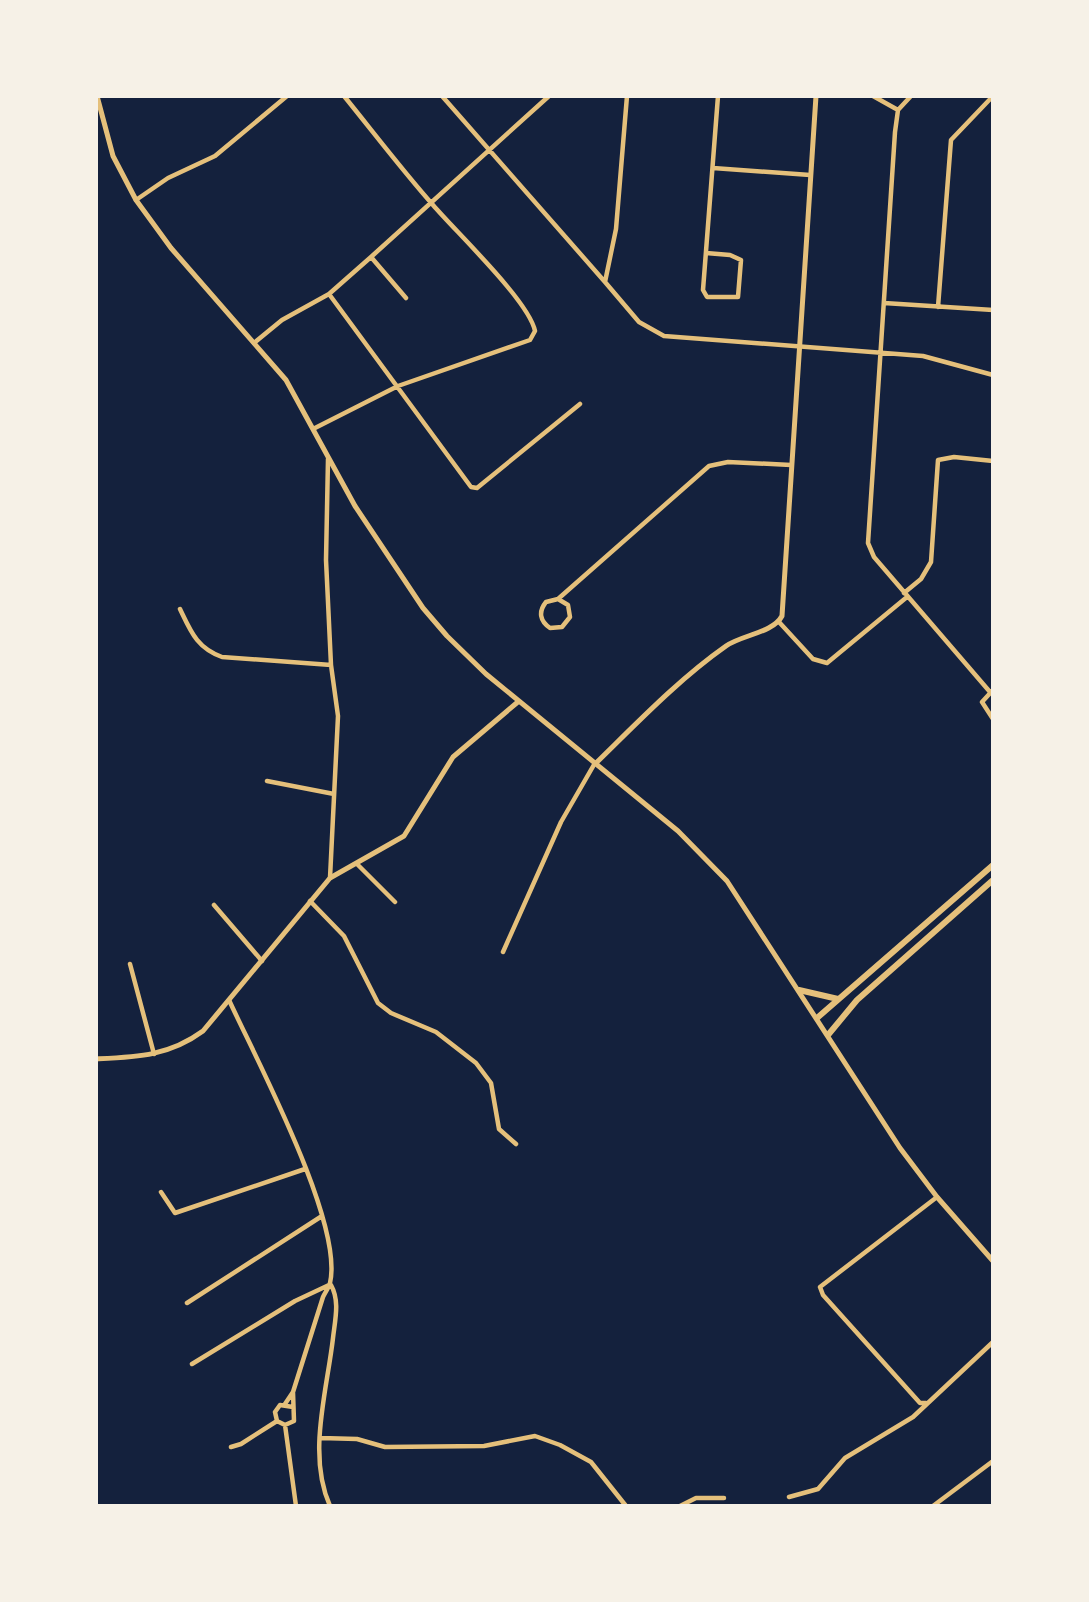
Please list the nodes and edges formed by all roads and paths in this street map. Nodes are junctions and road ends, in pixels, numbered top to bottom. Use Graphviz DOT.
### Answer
graph roads {
  1 [pos="97,96"];
  2 [pos="287,96"];
  3 [pos="344,96"];
  4 [pos="442,96"];
  5 [pos="549,96"];
  6 [pos="626,96"];
  7 [pos="718,96"];
  8 [pos="816,96"];
  9 [pos="873,96"];
  10 [pos="911,96"];
  11 [pos="993,96"];
  12 [pos="898,110"];
  13 [pos="491,150"];
  14 [pos="713,168"];
  15 [pos="810,175"];
  16 [pos="136,200"];
  17 [pos="430,202"];
  18 [pos="706,253"];
  19 [pos="371,257"];
  20 [pos="606,282"];
  21 [pos="329,294"];
  22 [pos="406,299"];
  23 [pos="884,303"];
  24 [pos="938,307"];
  25 [pos="993,310"];
  26 [pos="254,343"];
  27 [pos="799,346"];
  28 [pos="879,355"];
  29 [pos="993,375"];
  30 [pos="398,386"];
  31 [pos="580,404"];
  32 [pos="315,428"];
  33 [pos="328,458"];
  34 [pos="993,461"];
  35 [pos="791,466"];
  36 [pos="906,595"];
  37 [pos="558,598"];
  38 [pos="180,609"];
  39 [pos="779,622"];
  40 [pos="331,665"];
  41 [pos="991,691"];
  42 [pos="519,701"];
  43 [pos="993,719"];
  44 [pos="596,762"];
  45 [pos="267,781"];
  46 [pos="334,794"];
  47 [pos="358,864"];
  48 [pos="993,864"];
  49 [pos="330,878"];
  50 [pos="993,880"];
  51 [pos="310,901"];
  52 [pos="395,902"];
  53 [pos="214,905"];
  54 [pos="503,952"];
  55 [pos="262,961"];
  56 [pos="130,964"];
  57 [pos="799,990"];
  58 [pos="838,999"];
  59 [pos="229,1000"];
  60 [pos="817,1018"];
  61 [pos="828,1035"];
  62 [pos="154,1055"];
  63 [pos="96,1059"];
  64 [pos="516,1144"];
  65 [pos="305,1169"];
  66 [pos="161,1192"];
  67 [pos="937,1198"];
  68 [pos="323,1216"];
  69 [pos="993,1261"];
  70 [pos="330,1284"];
  71 [pos="187,1303"];
  72 [pos="993,1342"];
  73 [pos="192,1364"];
  74 [pos="293,1392"];
  75 [pos="926,1403"];
  76 [pos="285,1404"];
  77 [pos="293,1407"];
  78 [pos="277,1421"];
  79 [pos="285,1425"];
  80 [pos="321,1438"];
  81 [pos="231,1447"];
  82 [pos="993,1461"];
  83 [pos="789,1497"];
  84 [pos="724,1498"];
  85 [pos="296,1506"];
  86 [pos="330,1506"];
  87 [pos="626,1506"];
  88 [pos="680,1506"];
  89 [pos="933,1506"];
  1 -- 16 [label="street"];
  2 -- 16 [label="street"];
  3 -- 17 [label="street"];
  4 -- 13 [label="street"];
  5 -- 13 [label="street"];
  6 -- 20 [label="street"];
  7 -- 14 [label="street"];
  8 -- 15 [label="street"];
  9 -- 12 [label="street"];
  10 -- 12 [label="street"];
  11 -- 24 [label="street"];
  12 -- 23 [label="street"];
  13 -- 17 [label="street"];
  13 -- 20 [label="street"];
  14 -- 15 [label="street"];
  14 -- 18 [label="street"];
  15 -- 27 [label="street"];
  16 -- 26 [label="street"];
  17 -- 19 [label="street"];
  17 -- 30 [label="street"];
  18 -- 18 [label="street"];
  19 -- 21 [label="street"];
  19 -- 22 [label="street"];
  20 -- 27 [label="street"];
  21 -- 26 [label="street"];
  21 -- 30 [label="street"];
  23 -- 24 [label="street"];
  23 -- 28 [label="street"];
  24 -- 25 [label="street"];
  26 -- 32 [label="street"];
  27 -- 28 [label="street"];
  27 -- 35 [label="street"];
  28 -- 29 [label="street"];
  28 -- 36 [label="street"];
  30 -- 31 [label="street"];
  30 -- 32 [label="street"];
  32 -- 33 [label="street"];
  33 -- 40 [label="street"];
  33 -- 42 [label="street"];
  34 -- 36 [label="street"];
  35 -- 37 [label="street"];
  35 -- 39 [label="street"];
  36 -- 39 [label="street"];
  36 -- 41 [label="street"];
  37 -- 37 [label="street"];
  38 -- 40 [label="street"];
  39 -- 44 [label="street"];
  40 -- 46 [label="street"];
  41 -- 43 [label="street"];
  42 -- 44 [label="street"];
  42 -- 47 [label="street"];
  44 -- 54 [label="street"];
  44 -- 57 [label="street"];
  45 -- 46 [label="street"];
  46 -- 49 [label="street"];
  47 -- 49 [label="street"];
  47 -- 52 [label="street"];
  48 -- 58 [label="main road"];
  49 -- 51 [label="street"];
  50 -- 61 [label="main road"];
  51 -- 55 [label="street"];
  51 -- 64 [label="street"];
  53 -- 55 [label="street"];
  55 -- 59 [label="street"];
  56 -- 62 [label="street"];
  57 -- 58 [label="main road"];
  57 -- 60 [label="street"];
  58 -- 60 [label="main road"];
  59 -- 62 [label="street"];
  59 -- 65 [label="street"];
  60 -- 61 [label="street"];
  61 -- 67 [label="street"];
  62 -- 63 [label="street"];
  65 -- 66 [label="street"];
  65 -- 68 [label="street"];
  67 -- 69 [label="street"];
  67 -- 75 [label="street"];
  68 -- 70 [label="street"];
  68 -- 71 [label="street"];
  70 -- 73 [label="street"];
  70 -- 74 [label="street"];
  70 -- 80 [label="street"];
  72 -- 75 [label="street"];
  74 -- 76 [label="street"];
  74 -- 77 [label="street"];
  75 -- 83 [label="street"];
  76 -- 77 [label="street"];
  76 -- 78 [label="street"];
  77 -- 79 [label="street"];
  78 -- 79 [label="street"];
  78 -- 81 [label="street"];
  79 -- 85 [label="street"];
  80 -- 86 [label="street"];
  80 -- 87 [label="street"];
  82 -- 89 [label="street"];
  84 -- 88 [label="street"];
}
